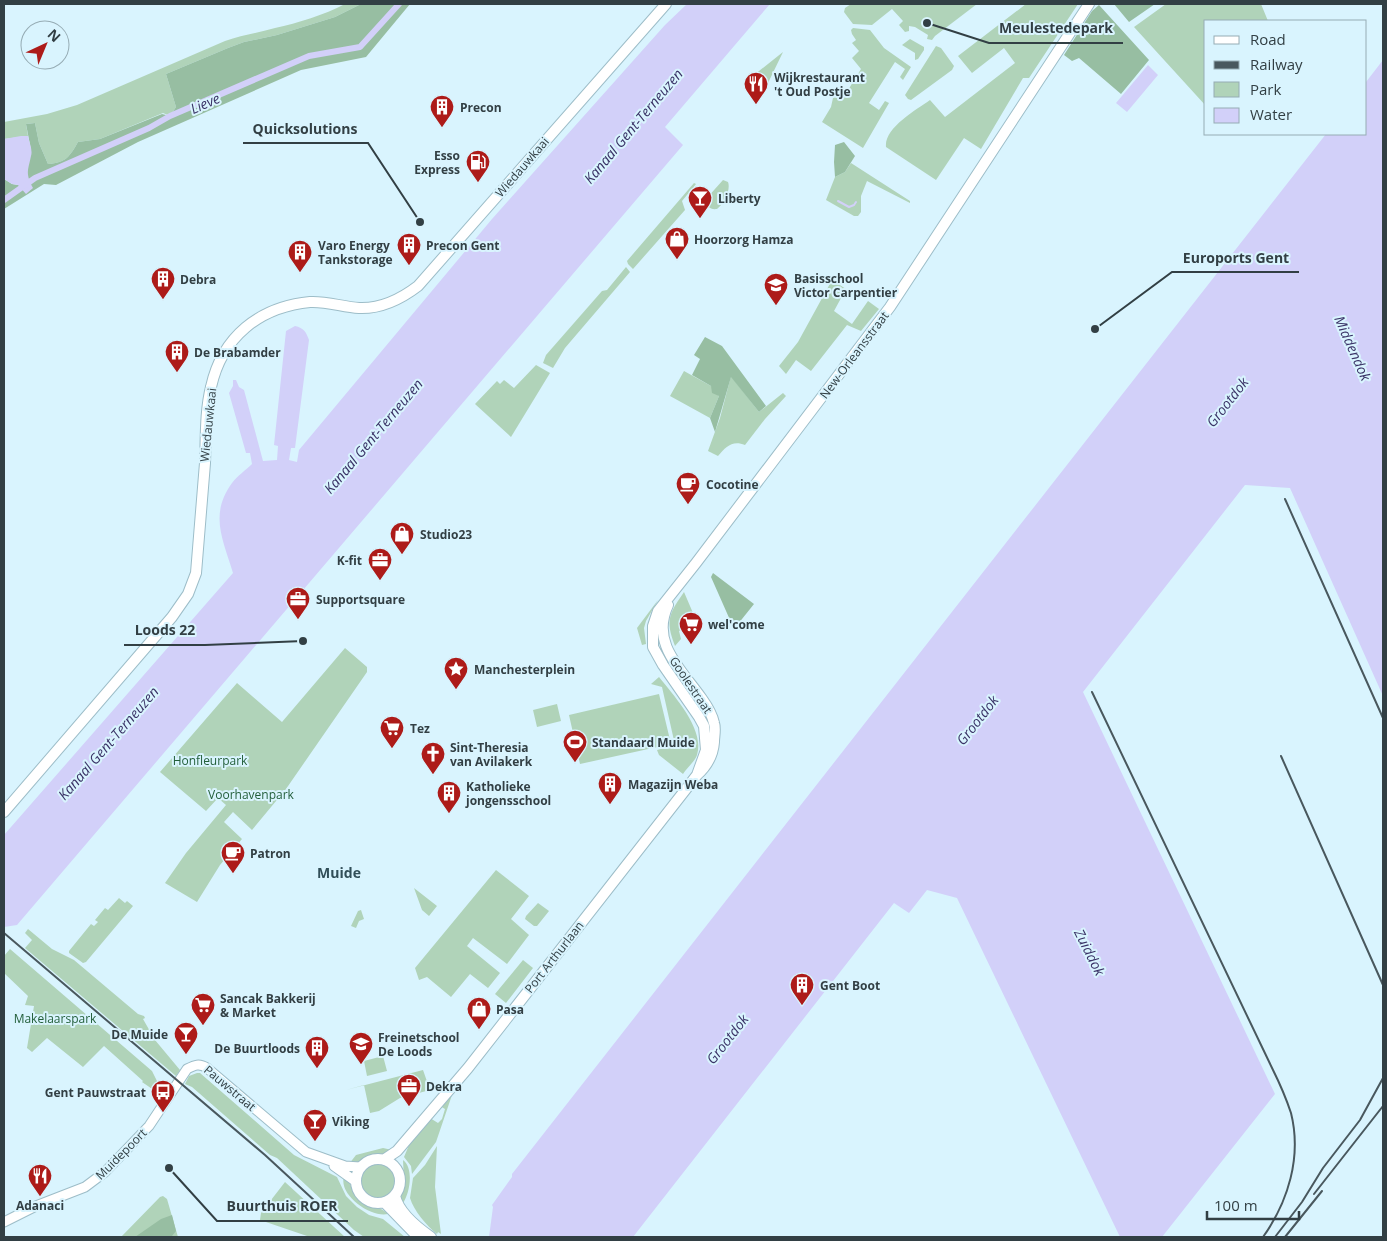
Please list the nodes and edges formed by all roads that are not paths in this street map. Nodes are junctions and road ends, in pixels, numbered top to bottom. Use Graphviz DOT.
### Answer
graph roads {
  1 [pos="666,4"];
  2 [pos="1089,4"];
  3 [pos="671,597"];
  4 [pos="704,726"];
  5 [pos="715,726"];
  6 [pos="697,775"];
  7 [pos="4,812"];
  8 [pos="187,1070"];
  9 [pos="270,1122"];
  10 [pos="409,1137"];
  11 [pos="385,1159"];
  12 [pos="328,1161"];
  13 [pos="360,1167"];
  14 [pos="396,1168"];
  15 [pos="355,1182"];
  16 [pos="395,1196"];
  17 [pos="384,1202"];
  18 [pos="4,1222"];
  19 [pos="418,1237"];
  20 [pos="431,1237"];
  1 -- 7 [label="main road, Wiedauwkaai"];
  2 -- 3 [label="main road, New-Orleansstraat"];
  3 -- 4 [label="main road, Goolestraat"];
  3 -- 5 [label="main road, Goolestraat"];
  4 -- 6 [label="main road, Port Arthurlaan"];
  5 -- 6 [label="main road, Port Arthurlaan"];
  6 -- 10 [label="main road, Port Arthurlaan"];
  8 -- 9 [label="street, Pauwstraat"];
  8 -- 18 [label="street, Muidepoort"];
  9 -- 12 [label="street, Port Arthurlaan"];
  10 -- 11 [label="main road, Port Arthurlaan"];
  10 -- 14 [label="main road, Port Arthurlaan"];
  11 -- 13 [label="main road, Port Arthurlaan"];
  11 -- 14 [label="main road"];
  12 -- 13 [label="street, Port Arthurlaan"];
  12 -- 15 [label="street, Port Arthurlaan"];
  13 -- 15 [label="main road"];
  14 -- 16 [label="main road, Port Arthurlaan"];
  15 -- 17 [label="main road, Port Arthurlaan"];
  16 -- 17 [label="main road"];
  16 -- 20 [label="main road"];
  17 -- 19 [label="main road"];
}
